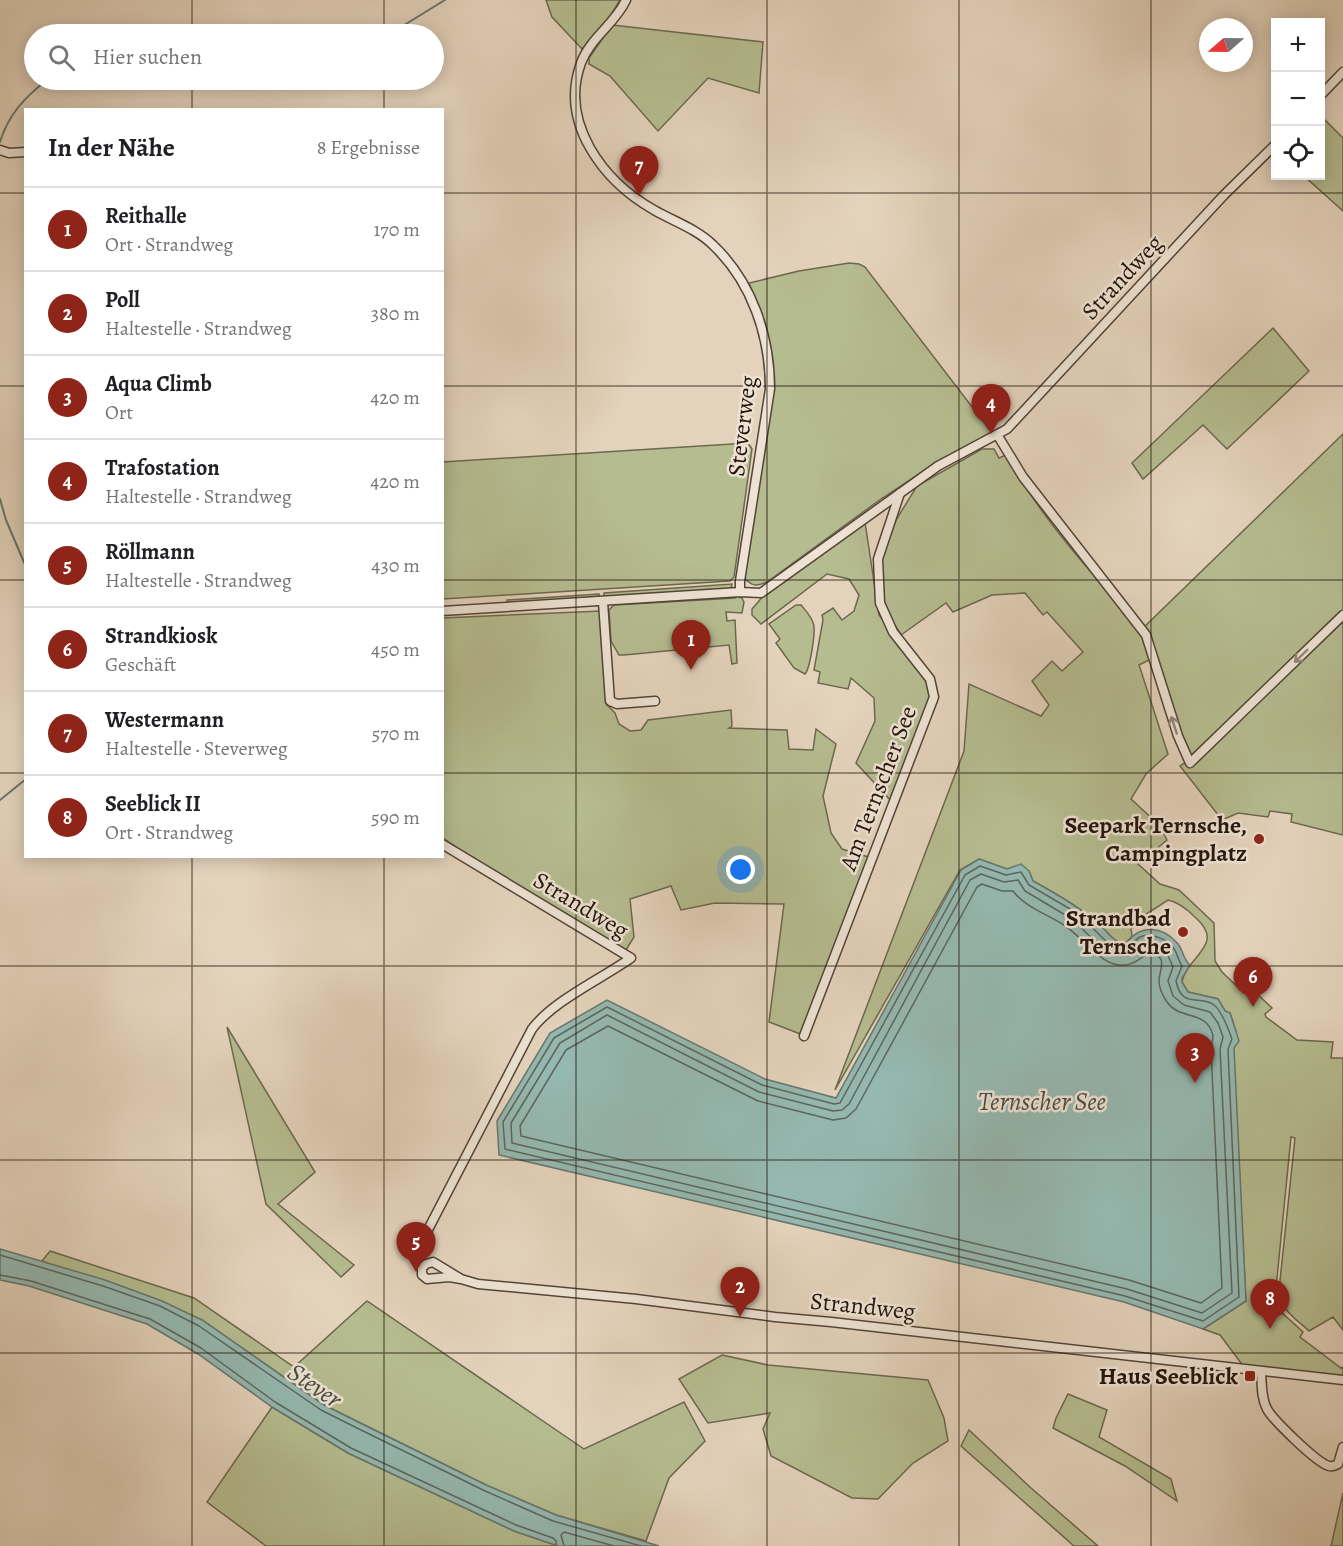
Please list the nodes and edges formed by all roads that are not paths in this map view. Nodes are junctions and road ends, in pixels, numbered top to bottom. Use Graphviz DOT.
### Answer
graph roads {
  1 [pos="626,0"];
  2 [pos="1343,72"];
  3 [pos="1325,91"];
  4 [pos="1271,148"];
  5 [pos="2,151"];
  6 [pos="24,152"];
  7 [pos="998,436"];
  8 [pos="900,492"];
  9 [pos="740,592"];
  10 [pos="603,602"];
  11 [pos="444,611"];
  12 [pos="1343,615"];
  13 [pos="655,701"];
  14 [pos="444,845"];
  15 [pos="804,1036"];
  16 [pos="419,1246"];
  17 [pos="461,1279"];
  18 [pos="1261,1372"];
  19 [pos="1343,1380"];
  20 [pos="1343,1447"];
  1 -- 9 [label="street, Steverweg"];
  2 -- 3 [label="street"];
  4 -- 7 [label="street, Strandweg"];
  5 -- 6 [label="street"];
  7 -- 8 [label="street, Strandweg"];
  12 -- 7 [label="street, one-way"];
  8 -- 9 [label="street, Strandweg"];
  8 -- 15 [label="street, Am Ternscher See"];
  9 -- 10 [label="street, Strandweg"];
  10 -- 11 [label="street, Strandweg"];
  10 -- 13 [label="street"];
  14 -- 16 [label="street, Strandweg"];
  17 -- 18 [label="street, Strandweg"];
  18 -- 19 [label="street, Strandweg"];
  18 -- 20 [label="street"];
}
